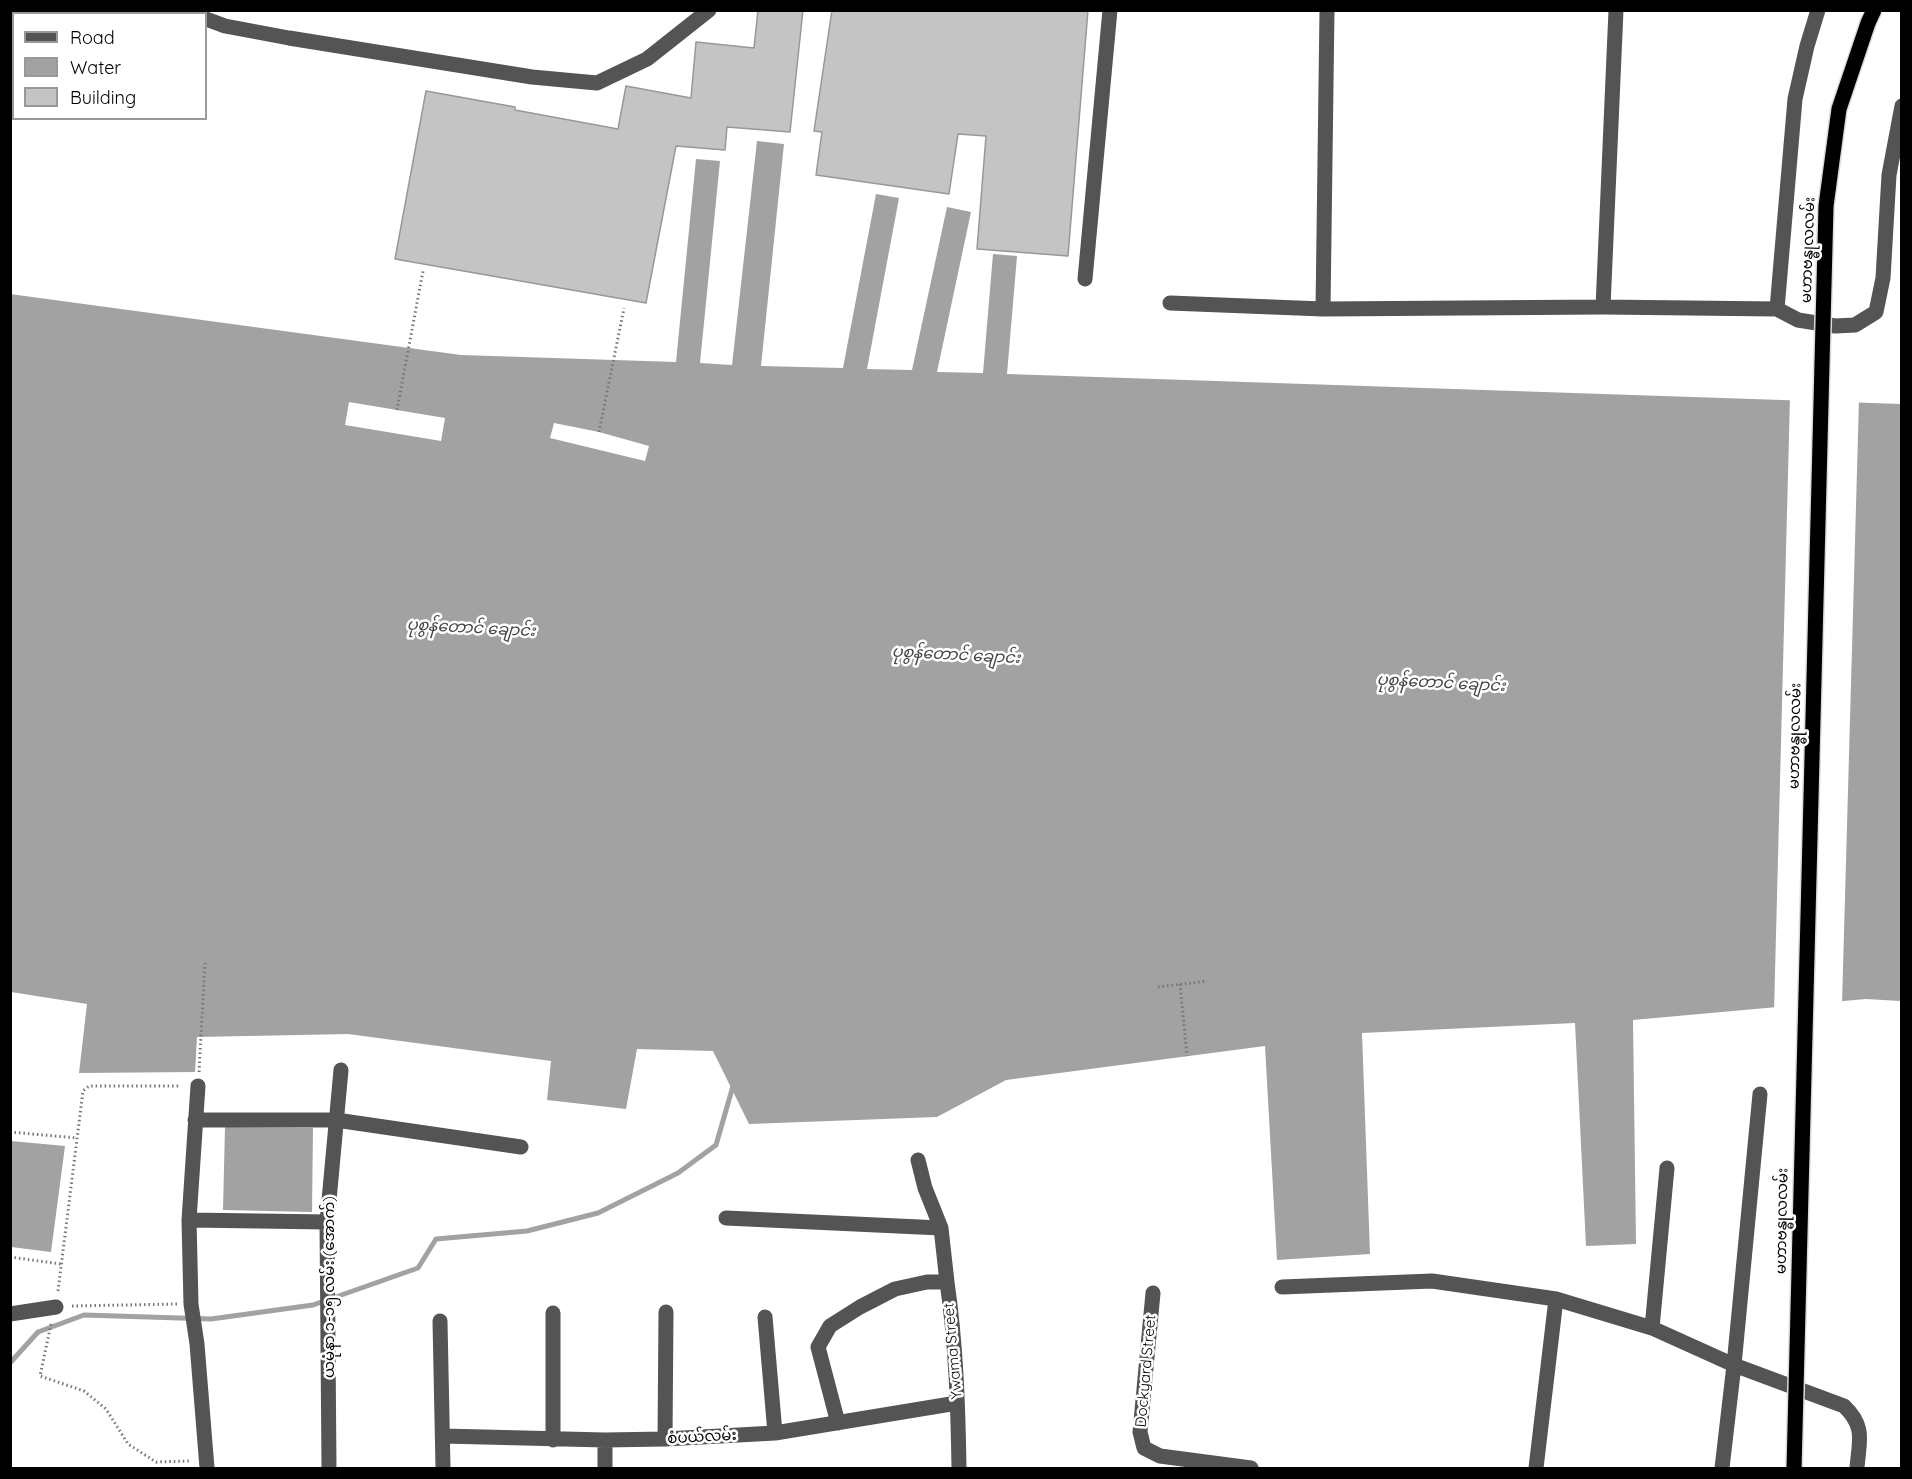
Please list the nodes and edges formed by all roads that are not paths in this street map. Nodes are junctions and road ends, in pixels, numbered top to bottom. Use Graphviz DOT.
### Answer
graph roads {
  1 [pos="709,10"];
  2 [pos="1110,10"];
  3 [pos="1327,10"];
  4 [pos="1616,10"];
  5 [pos="1818,10"];
  6 [pos="1874,10"];
  7 [pos="207,19"];
  8 [pos="1902,106"];
  9 [pos="1085,279"];
  10 [pos="1170,303"];
  11 [pos="1603,307"];
  12 [pos="1323,309"];
  13 [pos="1777,309"];
  14 [pos="341,1070"];
  15 [pos="198,1086"];
  16 [pos="1760,1094"];
  17 [pos="195,1120"];
  18 [pos="336,1120"];
  19 [pos="521,1147"];
  20 [pos="918,1160"];
  21 [pos="1667,1168"];
  22 [pos="726,1218"];
  23 [pos="189,1221"];
  24 [pos="327,1222"];
  25 [pos="941,1228"];
  26 [pos="947,1282"];
  27 [pos="1282,1287"];
  28 [pos="1153,1293"];
  29 [pos="1556,1299"];
  30 [pos="56,1307"];
  31 [pos="666,1312"];
  32 [pos="553,1313"];
  33 [pos="10,1314"];
  34 [pos="765,1317"];
  35 [pos="440,1321"];
  36 [pos="1652,1328"];
  37 [pos="1734,1365"];
  38 [pos="957,1403"];
  39 [pos="838,1422"];
  40 [pos="775,1433"];
  41 [pos="443,1436"];
  42 [pos="665,1439"];
  43 [pos="553,1440"];
  44 [pos="605,1440"];
  45 [pos="207,1465"];
  46 [pos="328,1468"];
  47 [pos="443,1468"];
  48 [pos="605,1468"];
  49 [pos="959,1468"];
  50 [pos="1251,1468"];
  51 [pos="1536,1468"];
  52 [pos="1722,1468"];
  53 [pos="1794,1468"];
  54 [pos="1857,1468"];
  1 -- 7 [label="street"];
  2 -- 9 [label="street"];
  3 -- 12 [label="street"];
  4 -- 11 [label="street"];
  5 -- 13 [label="street"];
  6 -- 53 [label="main road, မဟာဗန္ဓုလလမ်း, bridge"];
  8 -- 13 [label="street"];
  10 -- 12 [label="street"];
  11 -- 12 [label="street"];
  11 -- 13 [label="street"];
  14 -- 18 [label="street, ယမုံနာ ၁-၁၅ လမ်း (အောက်)"];
  15 -- 17 [label="street"];
  16 -- 37 [label="street"];
  17 -- 18 [label="street"];
  17 -- 23 [label="street"];
  18 -- 19 [label="street"];
  18 -- 24 [label="street, ယမုံနာ ၁-၁၅ လမ်း (အောက်)"];
  20 -- 25 [label="street"];
  21 -- 36 [label="street"];
  22 -- 25 [label="street"];
  23 -- 24 [label="street"];
  23 -- 45 [label="street"];
  24 -- 46 [label="street, ယမုံနာ ၁-၁၅ လမ်း (အောက်)"];
  25 -- 26 [label="street"];
  26 -- 38 [label="street, Ywama Street"];
  26 -- 39 [label="street, Ywama Street"];
  27 -- 29 [label="street"];
  28 -- 50 [label="street, Dockyard Street"];
  29 -- 36 [label="street"];
  29 -- 51 [label="street"];
  30 -- 33 [label="street"];
  31 -- 42 [label="street"];
  32 -- 43 [label="street"];
  34 -- 40 [label="street"];
  35 -- 41 [label="street"];
  36 -- 37 [label="street"];
  37 -- 52 [label="street"];
  37 -- 54 [label="street"];
  38 -- 39 [label="street, စံပယ်လမ်း"];
  38 -- 49 [label="street, Ywama Street"];
  39 -- 40 [label="street, စံပယ်လမ်း"];
  40 -- 42 [label="street, စံပယ်လမ်း"];
  41 -- 43 [label="street, စံပယ်လမ်း"];
  41 -- 47 [label="street"];
  42 -- 44 [label="street, စံပယ်လမ်း"];
  43 -- 44 [label="street, စံပယ်လမ်း"];
  44 -- 48 [label="street"];
}
